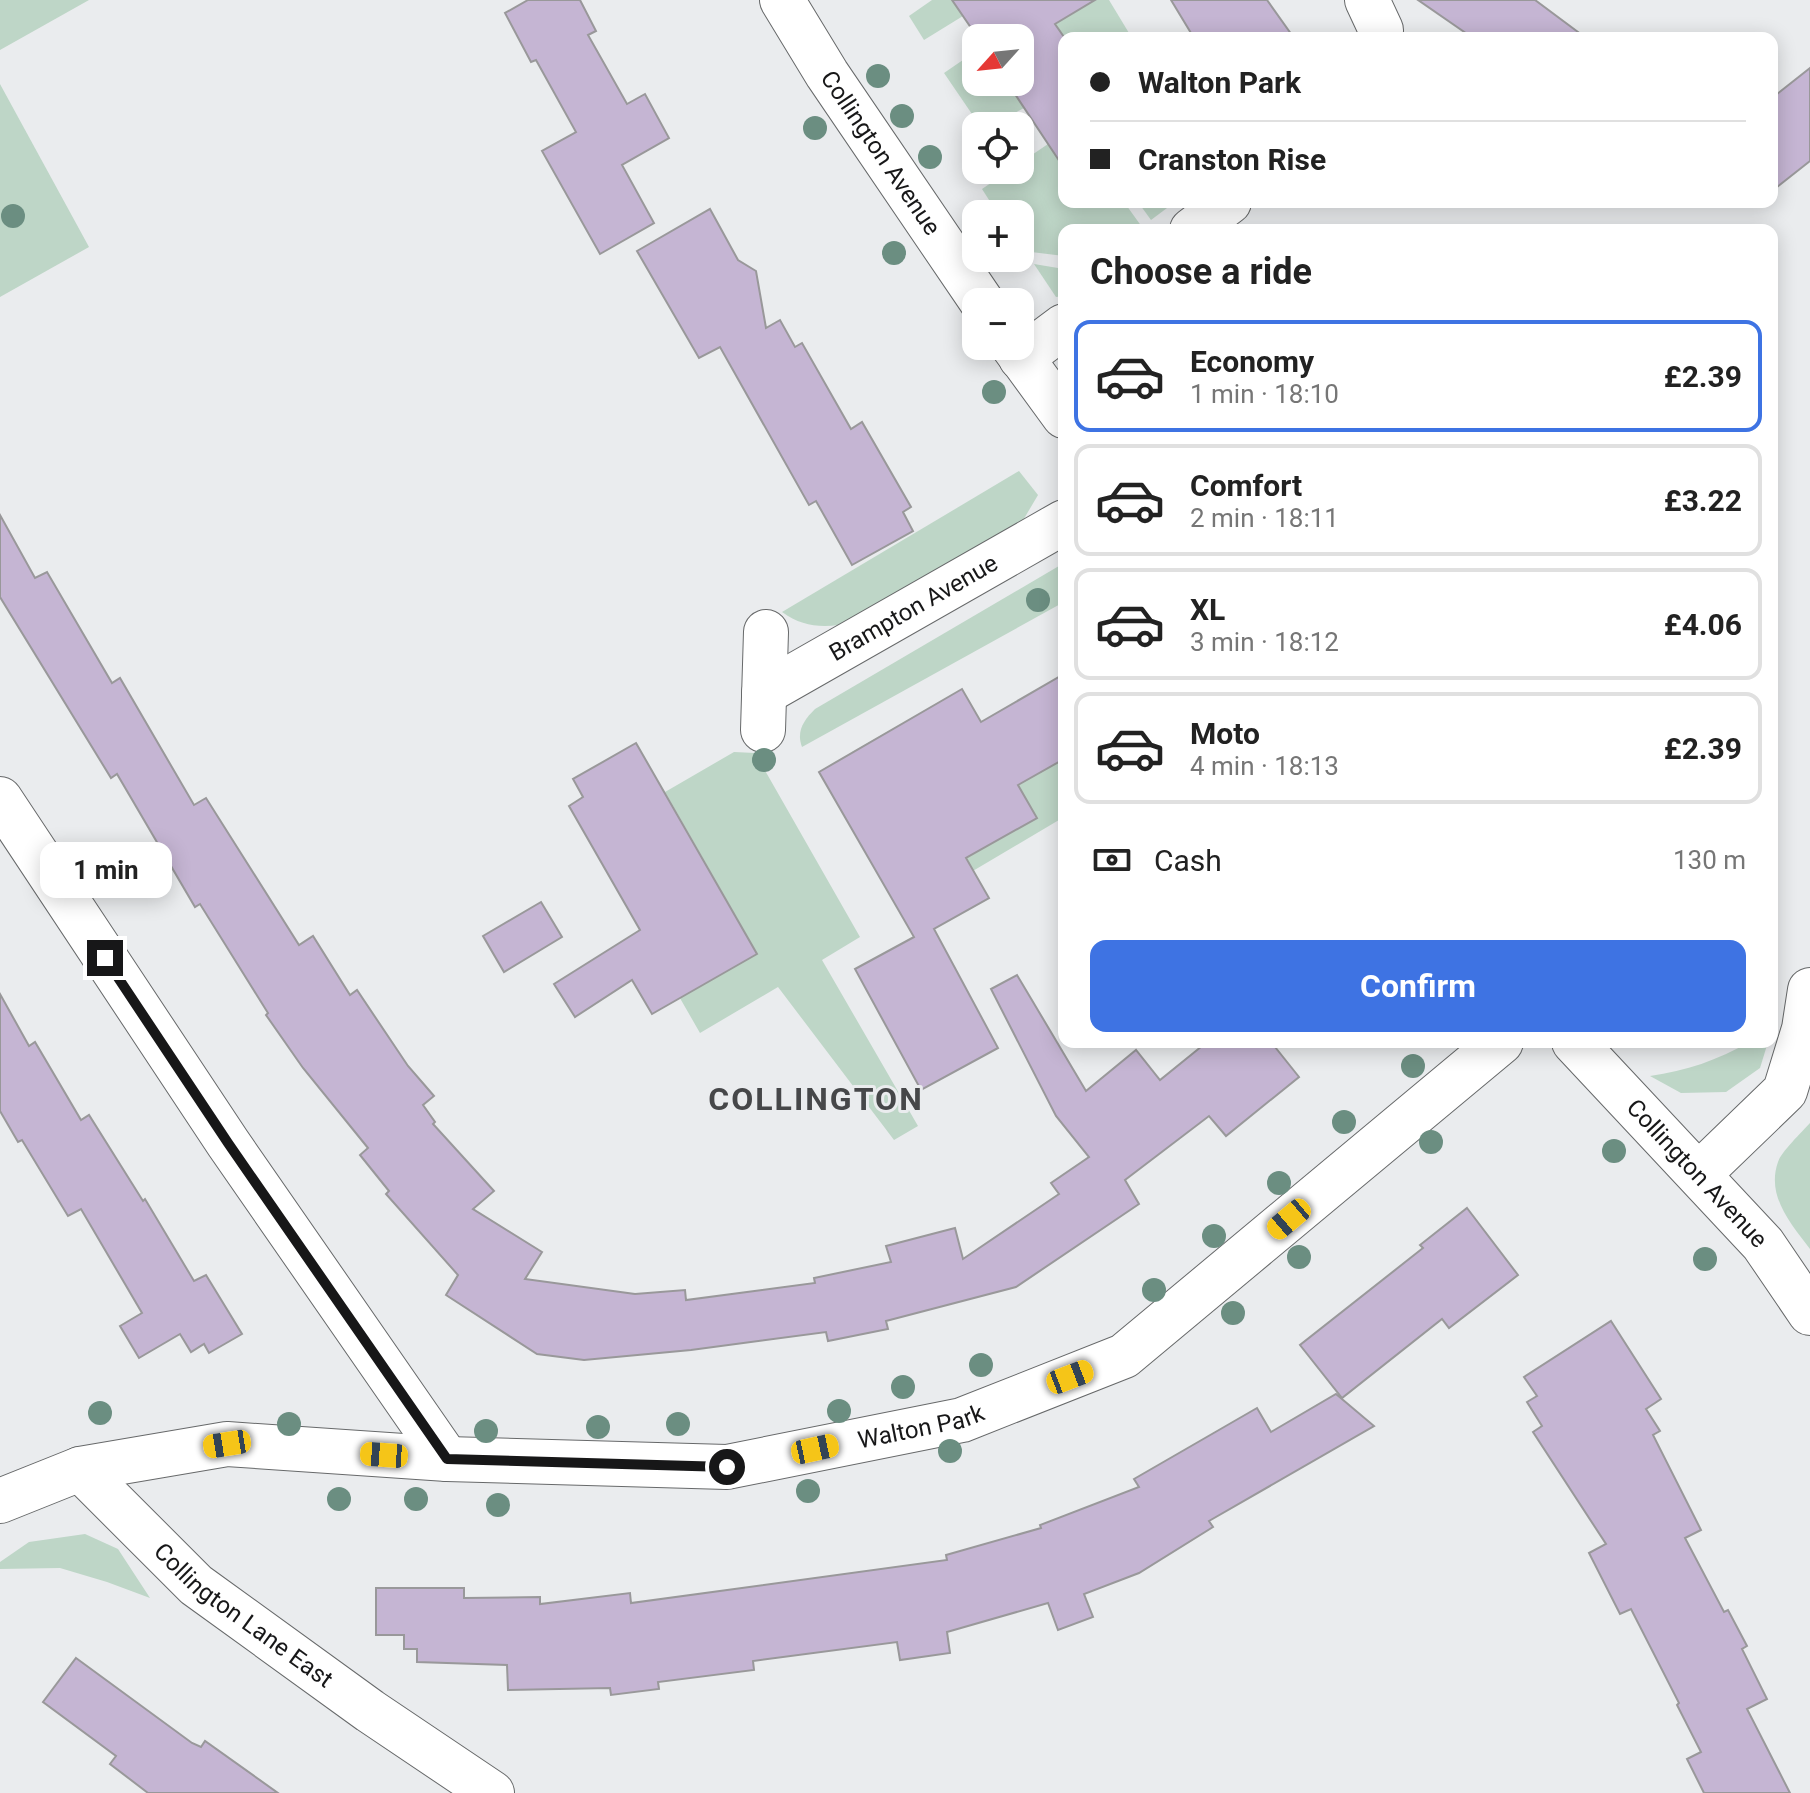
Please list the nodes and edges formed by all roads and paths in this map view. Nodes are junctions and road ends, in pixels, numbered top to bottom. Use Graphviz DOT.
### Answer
graph roads {
  1 [pos="782,0"];
  2 [pos="1367,0"];
  3 [pos="1381,32"];
  4 [pos="1221,208"];
  5 [pos="1200,224"];
  6 [pos="972,288"];
  7 [pos="1058,329"];
  8 [pos="1034,343"];
  9 [pos="1023,360"];
  10 [pos="1058,408"];
  11 [pos="1058,526"];
  12 [pos="766,632"];
  13 [pos="0,799"];
  14 [pos="1810,990"];
  15 [pos="1494,1048"];
  16 [pos="1580,1048"];
  17 [pos="1699,1174"];
  18 [pos="1810,1313"];
  19 [pos="447,1459"];
  20 [pos="80,1469"];
  21 [pos="0,1501"];
  22 [pos="492,1793"];
  1 -- 6 [label="street, Collington Avenue"];
  2 -- 3 [label="street"];
  4 -- 5 [label="street"];
  7 -- 8 [label="street"];
  9 -- 10 [label="street"];
  11 -- 12 [label="street, Brampton Avenue"];
  13 -- 19 [label="street"];
  14 -- 17 [label="street"];
  15 -- 19 [label="street, Walton Park"];
  16 -- 17 [label="street, Collington Avenue"];
  17 -- 18 [label="street, Collington Avenue"];
  19 -- 20 [label="street, Walton Park"];
  20 -- 21 [label="street"];
  20 -- 22 [label="street, Collington Lane East"];
}
